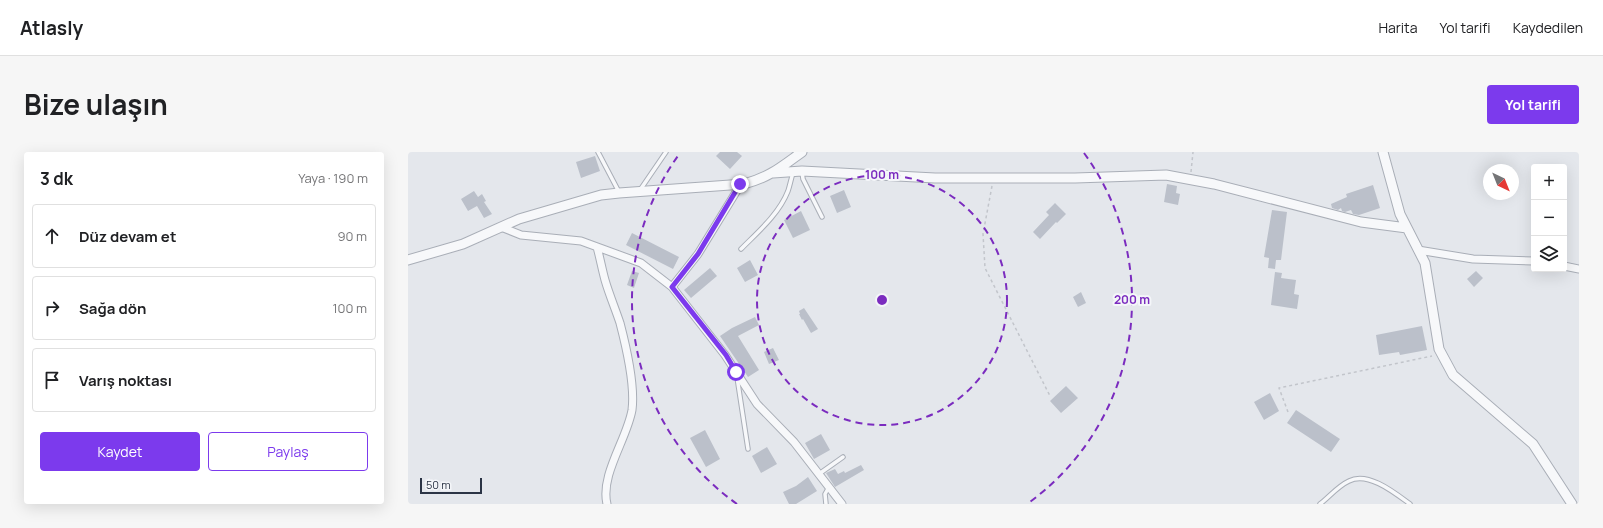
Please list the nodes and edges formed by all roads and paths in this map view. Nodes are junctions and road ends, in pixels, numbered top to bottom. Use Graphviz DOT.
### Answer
graph roads {
  1 [pos="598,152"];
  2 [pos="666,152"];
  3 [pos="802,152"];
  4 [pos="1193,152"];
  5 [pos="1383,152"];
  6 [pos="798,172"];
  7 [pos="773,173"];
  8 [pos="994,178"];
  9 [pos="1190,180"];
  10 [pos="740,184"];
  11 [pos="640,192"];
  12 [pos="619,193"];
  13 [pos="822,217"];
  14 [pos="501,227"];
  15 [pos="1407,228"];
  16 [pos="597,247"];
  17 [pos="741,249"];
  18 [pos="1418,250"];
  19 [pos="408,260"];
  20 [pos="1531,261"];
  21 [pos="1567,267"];
  22 [pos="1579,269"];
  23 [pos="672,287"];
  24 [pos="1439,349"];
  25 [pos="736,372"];
  26 [pos="1050,396"];
  27 [pos="1288,412"];
  28 [pos="748,449"];
  29 [pos="843,457"];
  30 [pos="819,475"];
  31 [pos="829,488"];
  32 [pos="607,504"];
  33 [pos="826,504"];
  34 [pos="842,504"];
  35 [pos="1320,504"];
  36 [pos="1410,504"];
  37 [pos="1572,504"];
  1 -- 12 [label="lane"];
  2 -- 11 [label="lane"];
  3 -- 7 [label="street"];
  4 -- 9 [label="path"];
  5 -- 15 [label="street"];
  6 -- 7 [label="street"];
  6 -- 8 [label="street"];
  6 -- 13 [label="lane"];
  6 -- 17 [label="lane"];
  7 -- 10 [label="street"];
  8 -- 9 [label="street"];
  8 -- 26 [label="path"];
  9 -- 15 [label="street"];
  10 -- 11 [label="street"];
  10 -- 23 [label="street"];
  11 -- 12 [label="street"];
  12 -- 14 [label="street"];
  14 -- 16 [label="street"];
  14 -- 19 [label="street"];
  15 -- 18 [label="street"];
  16 -- 23 [label="street"];
  16 -- 32 [label="street"];
  18 -- 20 [label="street"];
  18 -- 24 [label="street"];
  21 -- 22 [label="street"];
  23 -- 25 [label="street"];
  24 -- 27 [label="path"];
  24 -- 37 [label="street"];
  25 -- 28 [label="lane"];
  25 -- 30 [label="street"];
  29 -- 30 [label="lane"];
  30 -- 31 [label="street"];
  31 -- 33 [label="lane"];
  31 -- 34 [label="street"];
  35 -- 36 [label="lane"];
}
